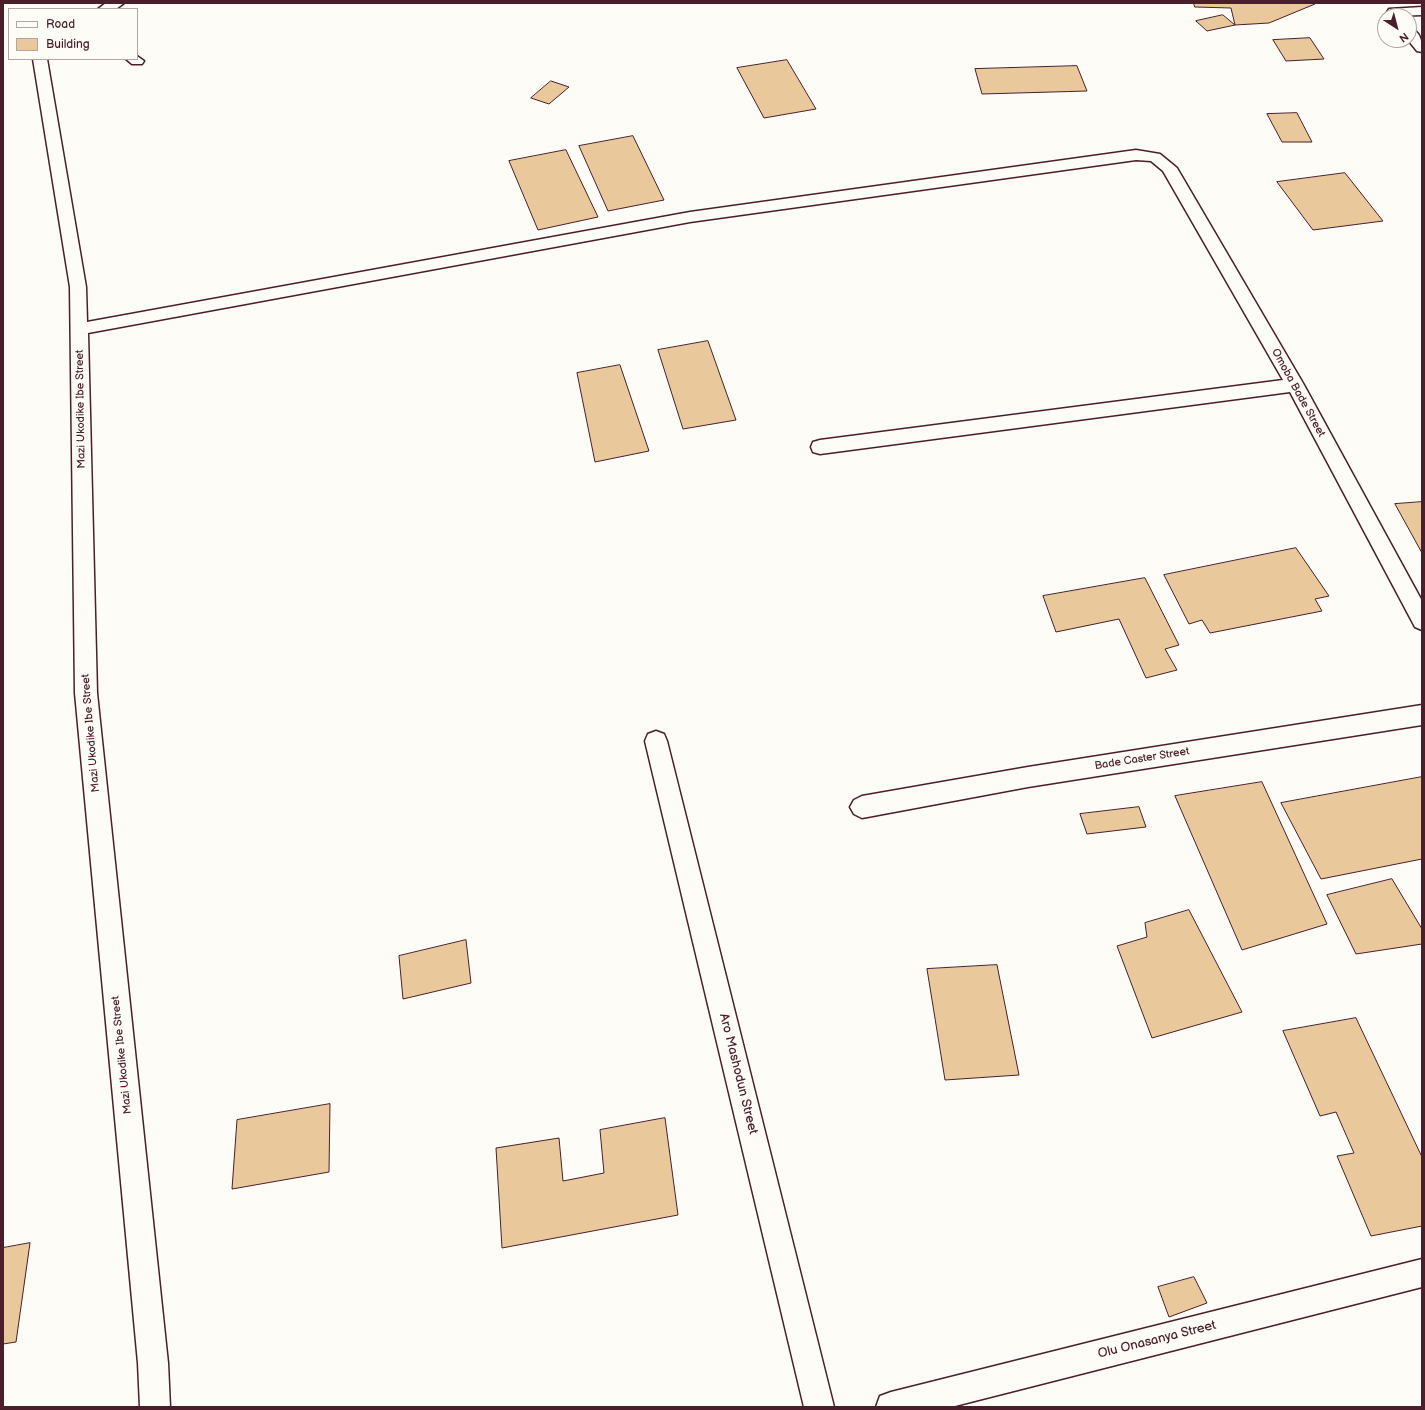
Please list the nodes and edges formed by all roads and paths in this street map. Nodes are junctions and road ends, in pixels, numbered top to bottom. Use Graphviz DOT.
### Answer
graph roads {
  1 [pos="117,3"];
  2 [pos="107,8"];
  3 [pos="40,60"];
  4 [pos="79,329"];
  5 [pos="1295,385"];
  6 [pos="820,447"];
  7 [pos="1422,621"];
  8 [pos="1422,715"];
  9 [pos="656,742"];
  10 [pos="862,807"];
  11 [pos="1422,1273"];
  12 [pos="155,1407"];
  13 [pos="819,1407"];
  14 [pos="891,1407"];
  1 -- 2 [label="street"];
  3 -- 4 [label="street, Mazi Ukodike Ibe Street"];
  4 -- 5 [label="street, Omoba Bade Street"];
  4 -- 12 [label="street, Mazi Ukodike Ibe Street"];
  5 -- 6 [label="street"];
  5 -- 7 [label="street, Omoba Bade Street"];
  8 -- 10 [label="street, Bade Caster Street"];
  9 -- 13 [label="street, Aro Mashodun Street"];
  11 -- 14 [label="street, Olu Onasanya Street"];
}
